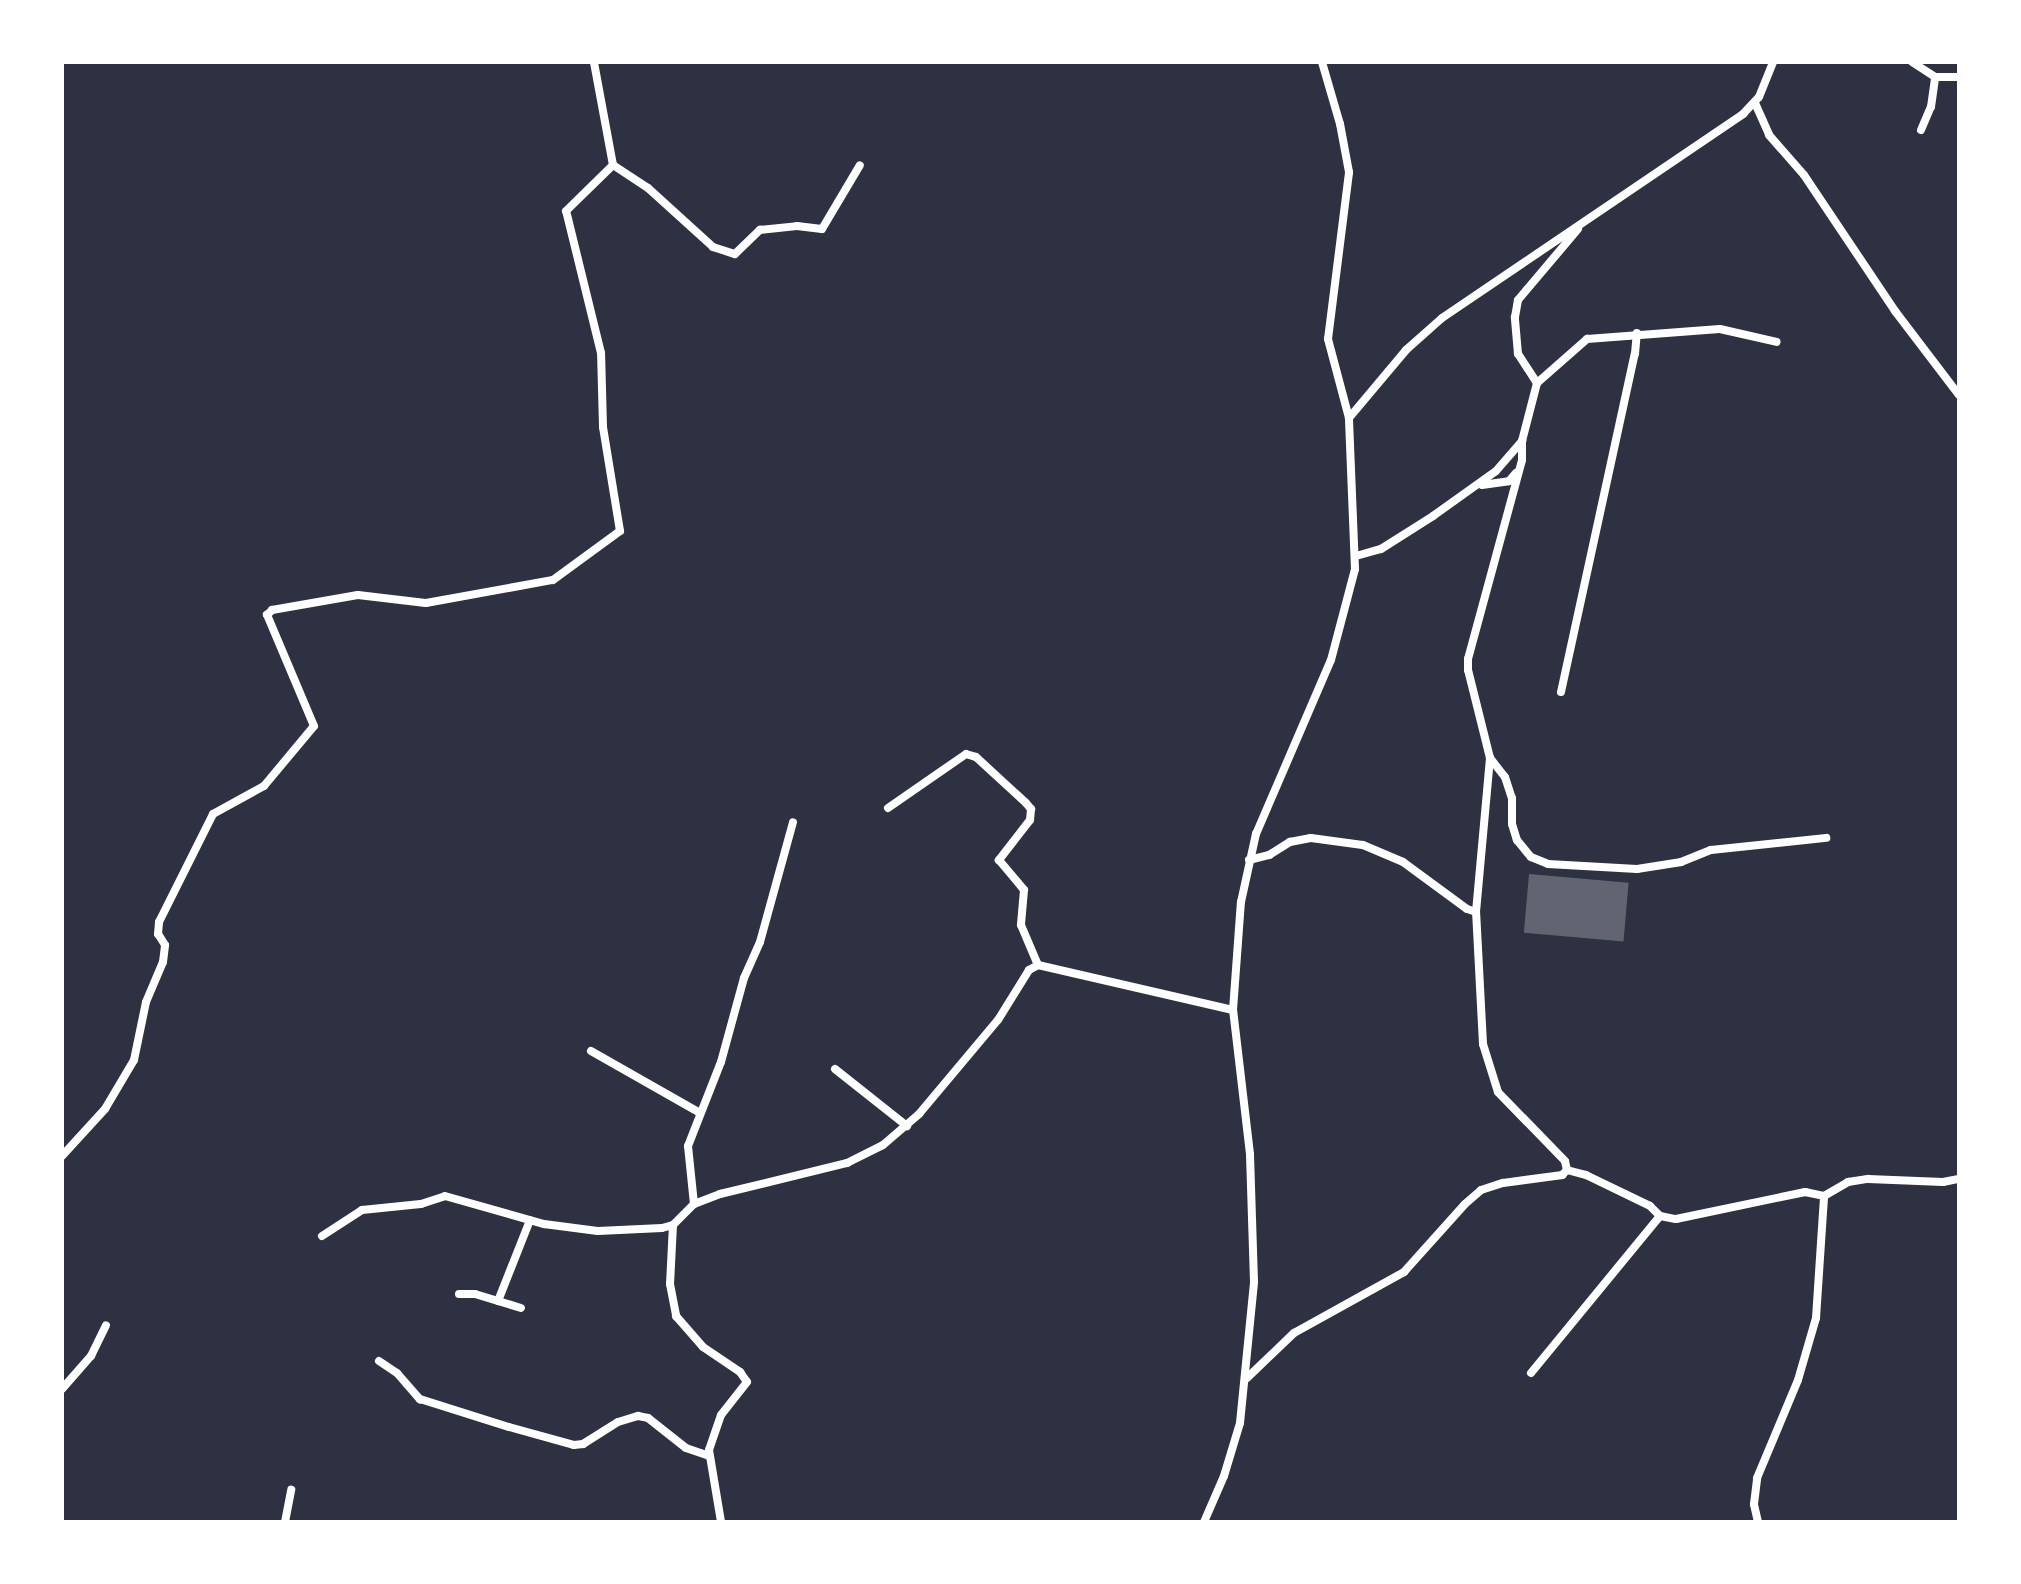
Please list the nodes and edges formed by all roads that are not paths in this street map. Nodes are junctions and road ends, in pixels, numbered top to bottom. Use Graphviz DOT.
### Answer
graph roads {
  1 [pos="594,62"];
  2 [pos="1322,62"];
  3 [pos="1773,62"];
  4 [pos="1912,62"];
  5 [pos="1935,77"];
  6 [pos="1959,77"];
  7 [pos="1755,103"];
  8 [pos="1921,130"];
  9 [pos="613,165"];
  10 [pos="860,165"];
  11 [pos="1588,218"];
  12 [pos="1637,333"];
  13 [pos="1777,342"];
  14 [pos="1955,382"];
  15 [pos="1537,383"];
  16 [pos="1959,395"];
  17 [pos="1349,418"];
  18 [pos="1522,441"];
  19 [pos="1519,469"];
  20 [pos="1496,471"];
  21 [pos="1499,483"];
  22 [pos="1477,486"];
  23 [pos="1509,507"];
  24 [pos="1356,556"];
  25 [pos="1561,692"];
  26 [pos="1490,758"];
  27 [pos="888,808"];
  28 [pos="793,822"];
  29 [pos="1826,838"];
  30 [pos="1249,860"];
  31 [pos="1476,912"];
  32 [pos="1038,965"];
  33 [pos="1233,1010"];
  34 [pos="591,1051"];
  35 [pos="835,1069"];
  36 [pos="700,1113"];
  37 [pos="907,1126"];
  38 [pos="62,1156"];
  39 [pos="1567,1170"];
  40 [pos="1959,1179"];
  41 [pos="1824,1196"];
  42 [pos="694,1204"];
  43 [pos="1660,1216"];
  44 [pos="530,1220"];
  45 [pos="673,1225"];
  46 [pos="322,1236"];
  47 [pos="459,1294"];
  48 [pos="498,1301"];
  49 [pos="521,1308"];
  50 [pos="106,1325"];
  51 [pos="379,1361"];
  52 [pos="1531,1373"];
  53 [pos="1246,1379"];
  54 [pos="62,1389"];
  55 [pos="709,1456"];
  56 [pos="291,1490"];
  57 [pos="285,1522"];
  58 [pos="721,1522"];
  59 [pos="1204,1522"];
  60 [pos="1758,1522"];
  1 -- 9 [label="street"];
  2 -- 17 [label="street"];
  3 -- 7 [label="street"];
  4 -- 5 [label="street"];
  5 -- 6 [label="street"];
  5 -- 8 [label="street"];
  7 -- 11 [label="street"];
  7 -- 14 [label="street"];
  9 -- 10 [label="street"];
  9 -- 38 [label="street"];
  11 -- 15 [label="street"];
  11 -- 17 [label="street"];
  12 -- 13 [label="street"];
  12 -- 15 [label="street"];
  12 -- 25 [label="street"];
  14 -- 16 [label="street"];
  15 -- 18 [label="street"];
  17 -- 24 [label="street"];
  18 -- 19 [label="street"];
  18 -- 20 [label="street"];
  19 -- 21 [label="street"];
  19 -- 23 [label="street"];
  20 -- 21 [label="street"];
  20 -- 22 [label="street"];
  21 -- 22 [label="street"];
  21 -- 23 [label="street"];
  22 -- 24 [label="street"];
  23 -- 26 [label="street"];
  24 -- 30 [label="street"];
  26 -- 29 [label="street"];
  26 -- 31 [label="street"];
  27 -- 32 [label="street"];
  28 -- 36 [label="street"];
  30 -- 31 [label="street"];
  30 -- 33 [label="street"];
  31 -- 39 [label="street"];
  32 -- 33 [label="street"];
  32 -- 37 [label="street"];
  33 -- 53 [label="street"];
  34 -- 36 [label="street"];
  35 -- 37 [label="street"];
  36 -- 42 [label="street"];
  37 -- 42 [label="street"];
  39 -- 43 [label="street"];
  39 -- 53 [label="street"];
  40 -- 41 [label="street"];
  41 -- 43 [label="street"];
  41 -- 60 [label="street"];
  42 -- 45 [label="street"];
  43 -- 52 [label="street"];
  44 -- 45 [label="street"];
  44 -- 46 [label="street"];
  44 -- 48 [label="street"];
  45 -- 55 [label="street"];
  47 -- 48 [label="street"];
  48 -- 49 [label="street"];
  50 -- 54 [label="street"];
  51 -- 55 [label="street"];
  53 -- 59 [label="street"];
  55 -- 58 [label="street"];
  56 -- 57 [label="street"];
}
